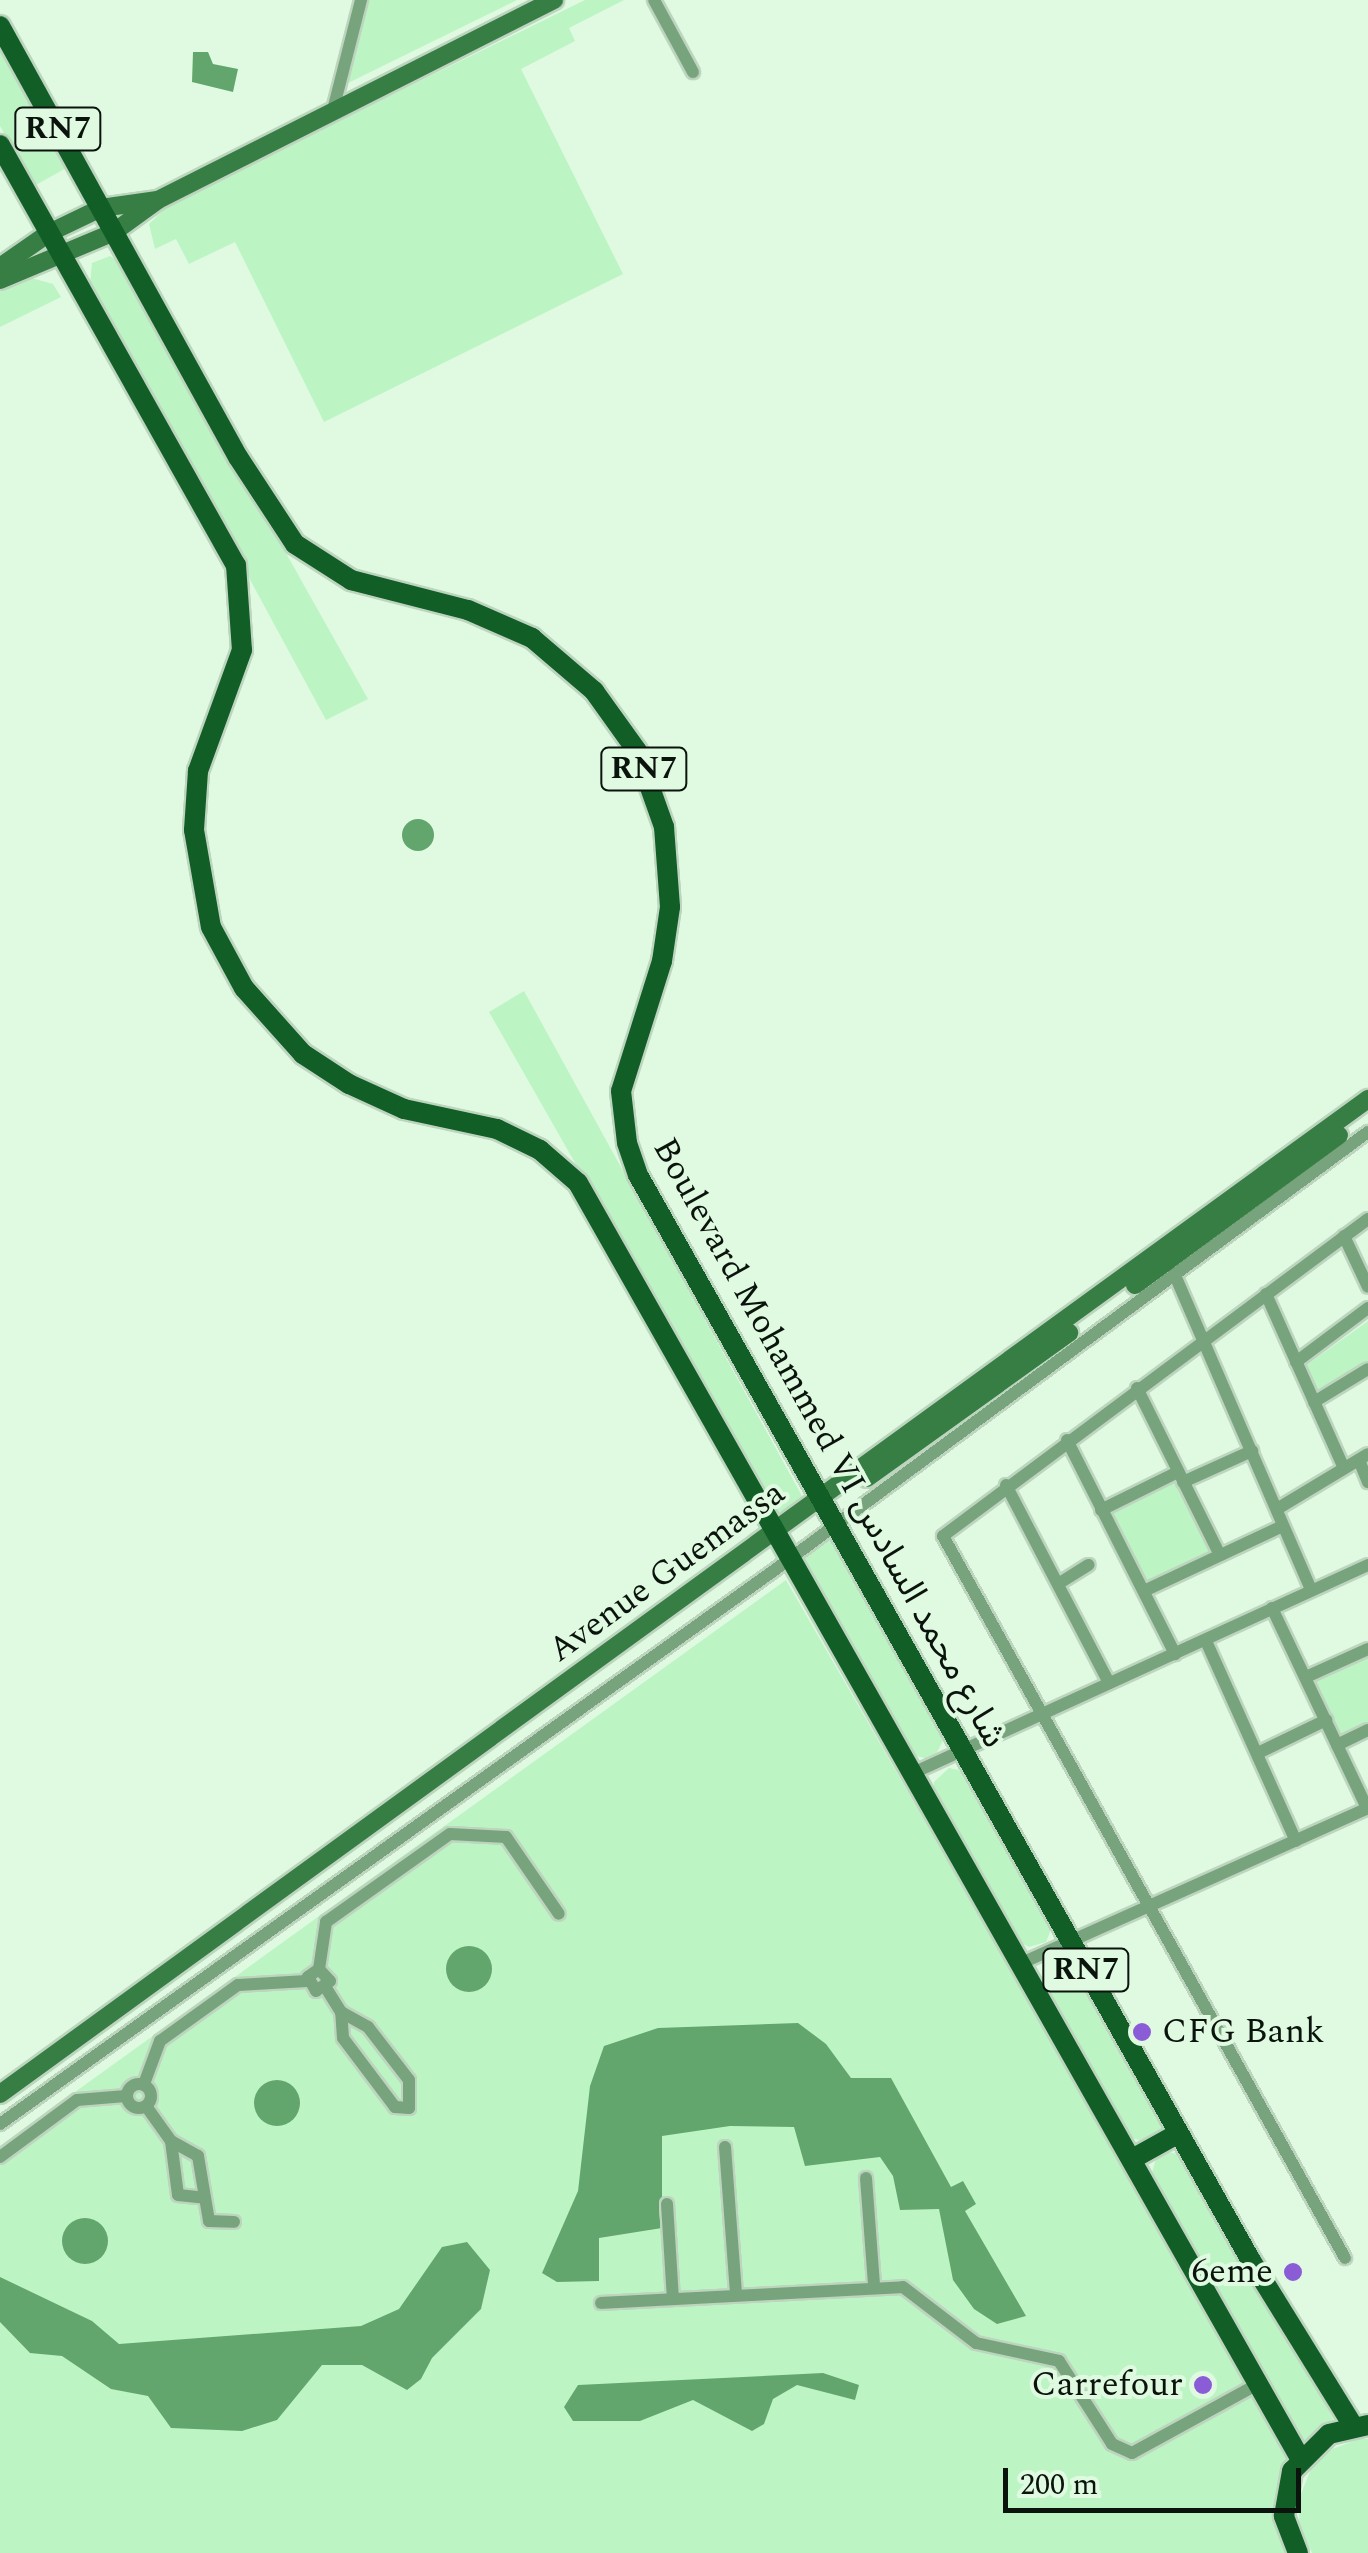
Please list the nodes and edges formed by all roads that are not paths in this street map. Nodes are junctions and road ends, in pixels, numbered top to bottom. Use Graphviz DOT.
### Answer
graph roads {
  1 [pos="361,0"];
  2 [pos="554,0"];
  3 [pos="654,0"];
  4 [pos="0,26"];
  5 [pos="693,72"];
  6 [pos="333,110"];
  7 [pos="0,145"];
  8 [pos="158,200"];
  9 [pos="101,208"];
  10 [pos="49,232"];
  11 [pos="114,232"];
  12 [pos="63,258"];
  13 [pos="0,267"];
  14 [pos="0,280"];
  15 [pos="1368,1099"];
  16 [pos="1368,1114"];
  17 [pos="1368,1132"];
  18 [pos="1368,1219"];
  19 [pos="1344,1236"];
  20 [pos="1174,1273"];
  21 [pos="1368,1287"];
  22 [pos="1266,1294"];
  23 [pos="1368,1308"];
  24 [pos="1205,1339"];
  25 [pos="1296,1362"];
  26 [pos="1368,1368"];
  27 [pos="1136,1388"];
  28 [pos="1314,1402"];
  29 [pos="1067,1440"];
  30 [pos="1252,1451"];
  31 [pos="1363,1457"];
  32 [pos="1344,1468"];
  33 [pos="1181,1477"];
  34 [pos="1368,1482"];
  35 [pos="1006,1485"];
  36 [pos="1277,1509"];
  37 [pos="1102,1510"];
  38 [pos="826,1512"];
  39 [pos="1283,1526"];
  40 [pos="783,1545"];
  41 [pos="1220,1555"];
  42 [pos="1368,1564"];
  43 [pos="1089,1565"];
  44 [pos="1058,1584"];
  45 [pos="1311,1590"];
  46 [pos="1144,1591"];
  47 [pos="1272,1608"];
  48 [pos="1206,1641"];
  49 [pos="1368,1649"];
  50 [pos="1175,1654"];
  51 [pos="1306,1677"];
  52 [pos="1109,1683"];
  53 [pos="1039,1715"];
  54 [pos="1326,1720"];
  55 [pos="1368,1730"];
  56 [pos="1336,1744"];
  57 [pos="959,1750"];
  58 [pos="1258,1753"];
  59 [pos="914,1773"];
  60 [pos="1368,1808"];
  61 [pos="1296,1840"];
  62 [pos="1152,1905"];
  63 [pos="559,1914"];
  64 [pos="1072,1941"];
  65 [pos="1024,1962"];
  66 [pos="319,1969"];
  67 [pos="307,1981"];
  68 [pos="326,1988"];
  69 [pos="341,2012"];
  70 [pos="144,2084"];
  71 [pos="0,2094"];
  72 [pos="126,2096"];
  73 [pos="0,2102"];
  74 [pos="146,2106"];
  75 [pos="0,2124"];
  76 [pos="1179,2133"];
  77 [pos="170,2140"];
  78 [pos="725,2147"];
  79 [pos="0,2157"];
  80 [pos="1134,2158"];
  81 [pos="866,2178"];
  82 [pos="205,2198"];
  83 [pos="667,2204"];
  84 [pos="234,2222"];
  85 [pos="1346,2258"];
  86 [pos="874,2284"];
  87 [pos="736,2294"];
  88 [pos="673,2299"];
  89 [pos="601,2304"];
  90 [pos="1258,2384"];
  91 [pos="1360,2425"];
  92 [pos="1300,2458"];
  93 [pos="1298,2553"];
  1 -- 6 [label="street"];
  2 -- 6 [label="main road"];
  3 -- 5 [label="street"];
  4 -- 9 [label="main road, Boulevard Mohammed VI شارع محمد السادس / RN7"];
  6 -- 8 [label="main road"];
  7 -- 10 [label="main road, RN7"];
  8 -- 9 [label="main road"];
  8 -- 11 [label="main road"];
  9 -- 10 [label="main road"];
  9 -- 11 [label="main road, Boulevard Mohammed VI شارع محمد السادس / RN7"];
  10 -- 12 [label="main road, RN7"];
  10 -- 13 [label="main road"];
  11 -- 12 [label="main road"];
  11 -- 38 [label="main road, Boulevard Mohammed VI شارع محمد السادس / RN7"];
  12 -- 14 [label="main road"];
  12 -- 40 [label="main road, RN7"];
  15 -- 38 [label="main road, Avenue Guemassa"];
  16 -- 38 [label="main road, Avenue Guemassa"];
  17 -- 20 [label="street, Avenue Guemassa"];
  18 -- 19 [label="street"];
  19 -- 21 [label="street"];
  19 -- 22 [label="street"];
  20 -- 24 [label="street"];
  20 -- 38 [label="street, Avenue Guemassa"];
  22 -- 24 [label="street"];
  22 -- 25 [label="street"];
  23 -- 25 [label="street"];
  24 -- 27 [label="street"];
  24 -- 30 [label="street"];
  25 -- 28 [label="street"];
  26 -- 28 [label="street"];
  27 -- 29 [label="street"];
  27 -- 33 [label="street"];
  28 -- 32 [label="street"];
  29 -- 35 [label="street"];
  29 -- 37 [label="street"];
  30 -- 33 [label="street"];
  30 -- 36 [label="street"];
  31 -- 32 [label="street"];
  31 -- 34 [label="street"];
  32 -- 36 [label="street"];
  33 -- 37 [label="street"];
  33 -- 41 [label="street"];
  35 -- 44 [label="street"];
  35 -- 53 [label="street"];
  36 -- 39 [label="street"];
  37 -- 46 [label="street"];
  38 -- 40 [label="main road, Avenue Guemassa"];
  38 -- 40 [label="street, Avenue Guemassa"];
  38 -- 57 [label="main road, Boulevard Mohammed VI شارع محمد السادس / RN7"];
  39 -- 41 [label="street"];
  39 -- 45 [label="street"];
  40 -- 59 [label="main road, RN7"];
  40 -- 71 [label="main road, Avenue Guemassa"];
  40 -- 73 [label="main road, Avenue Guemassa"];
  40 -- 75 [label="street, Avenue Guemassa"];
  41 -- 46 [label="street"];
  42 -- 45 [label="street"];
  43 -- 44 [label="street"];
  44 -- 52 [label="street"];
  45 -- 47 [label="street"];
  46 -- 50 [label="street"];
  47 -- 48 [label="street"];
  47 -- 51 [label="street"];
  48 -- 50 [label="street"];
  48 -- 58 [label="street"];
  49 -- 51 [label="street"];
  50 -- 52 [label="street"];
  51 -- 54 [label="street"];
  52 -- 53 [label="street"];
  53 -- 57 [label="street"];
  53 -- 62 [label="street"];
  54 -- 56 [label="street"];
  54 -- 58 [label="street"];
  55 -- 56 [label="street"];
  56 -- 60 [label="street"];
  57 -- 59 [label="street"];
  57 -- 64 [label="main road, Boulevard Mohammed VI شارع محمد السادس / RN7"];
  58 -- 61 [label="street"];
  59 -- 65 [label="main road, RN7"];
  60 -- 61 [label="street"];
  61 -- 62 [label="street"];
  62 -- 64 [label="street"];
  62 -- 85 [label="street"];
  63 -- 66 [label="street"];
  64 -- 65 [label="street"];
  64 -- 76 [label="main road, Boulevard Mohammed VI شارع محمد السادس / RN7"];
  65 -- 80 [label="main road, RN7"];
  66 -- 67 [label="street"];
  66 -- 68 [label="street"];
  67 -- 68 [label="street"];
  67 -- 70 [label="street"];
  68 -- 69 [label="street"];
  69 -- 69 [label="street"];
  70 -- 72 [label="street"];
  70 -- 74 [label="street"];
  72 -- 74 [label="street"];
  72 -- 79 [label="street"];
  74 -- 77 [label="street"];
  76 -- 80 [label="main road"];
  76 -- 91 [label="main road, Boulevard Mohammed VI شارع محمد السادس / RN7"];
  77 -- 82 [label="street"];
  77 -- 82 [label="street"];
  78 -- 87 [label="street"];
  80 -- 90 [label="main road, RN7"];
  81 -- 86 [label="street"];
  82 -- 84 [label="street"];
  83 -- 88 [label="street"];
  86 -- 87 [label="street"];
  86 -- 90 [label="street"];
  87 -- 88 [label="street"];
  88 -- 89 [label="street"];
  90 -- 92 [label="main road, RN7"];
  91 -- 92 [label="main road, RN7"];
  92 -- 93 [label="main road"];
}
